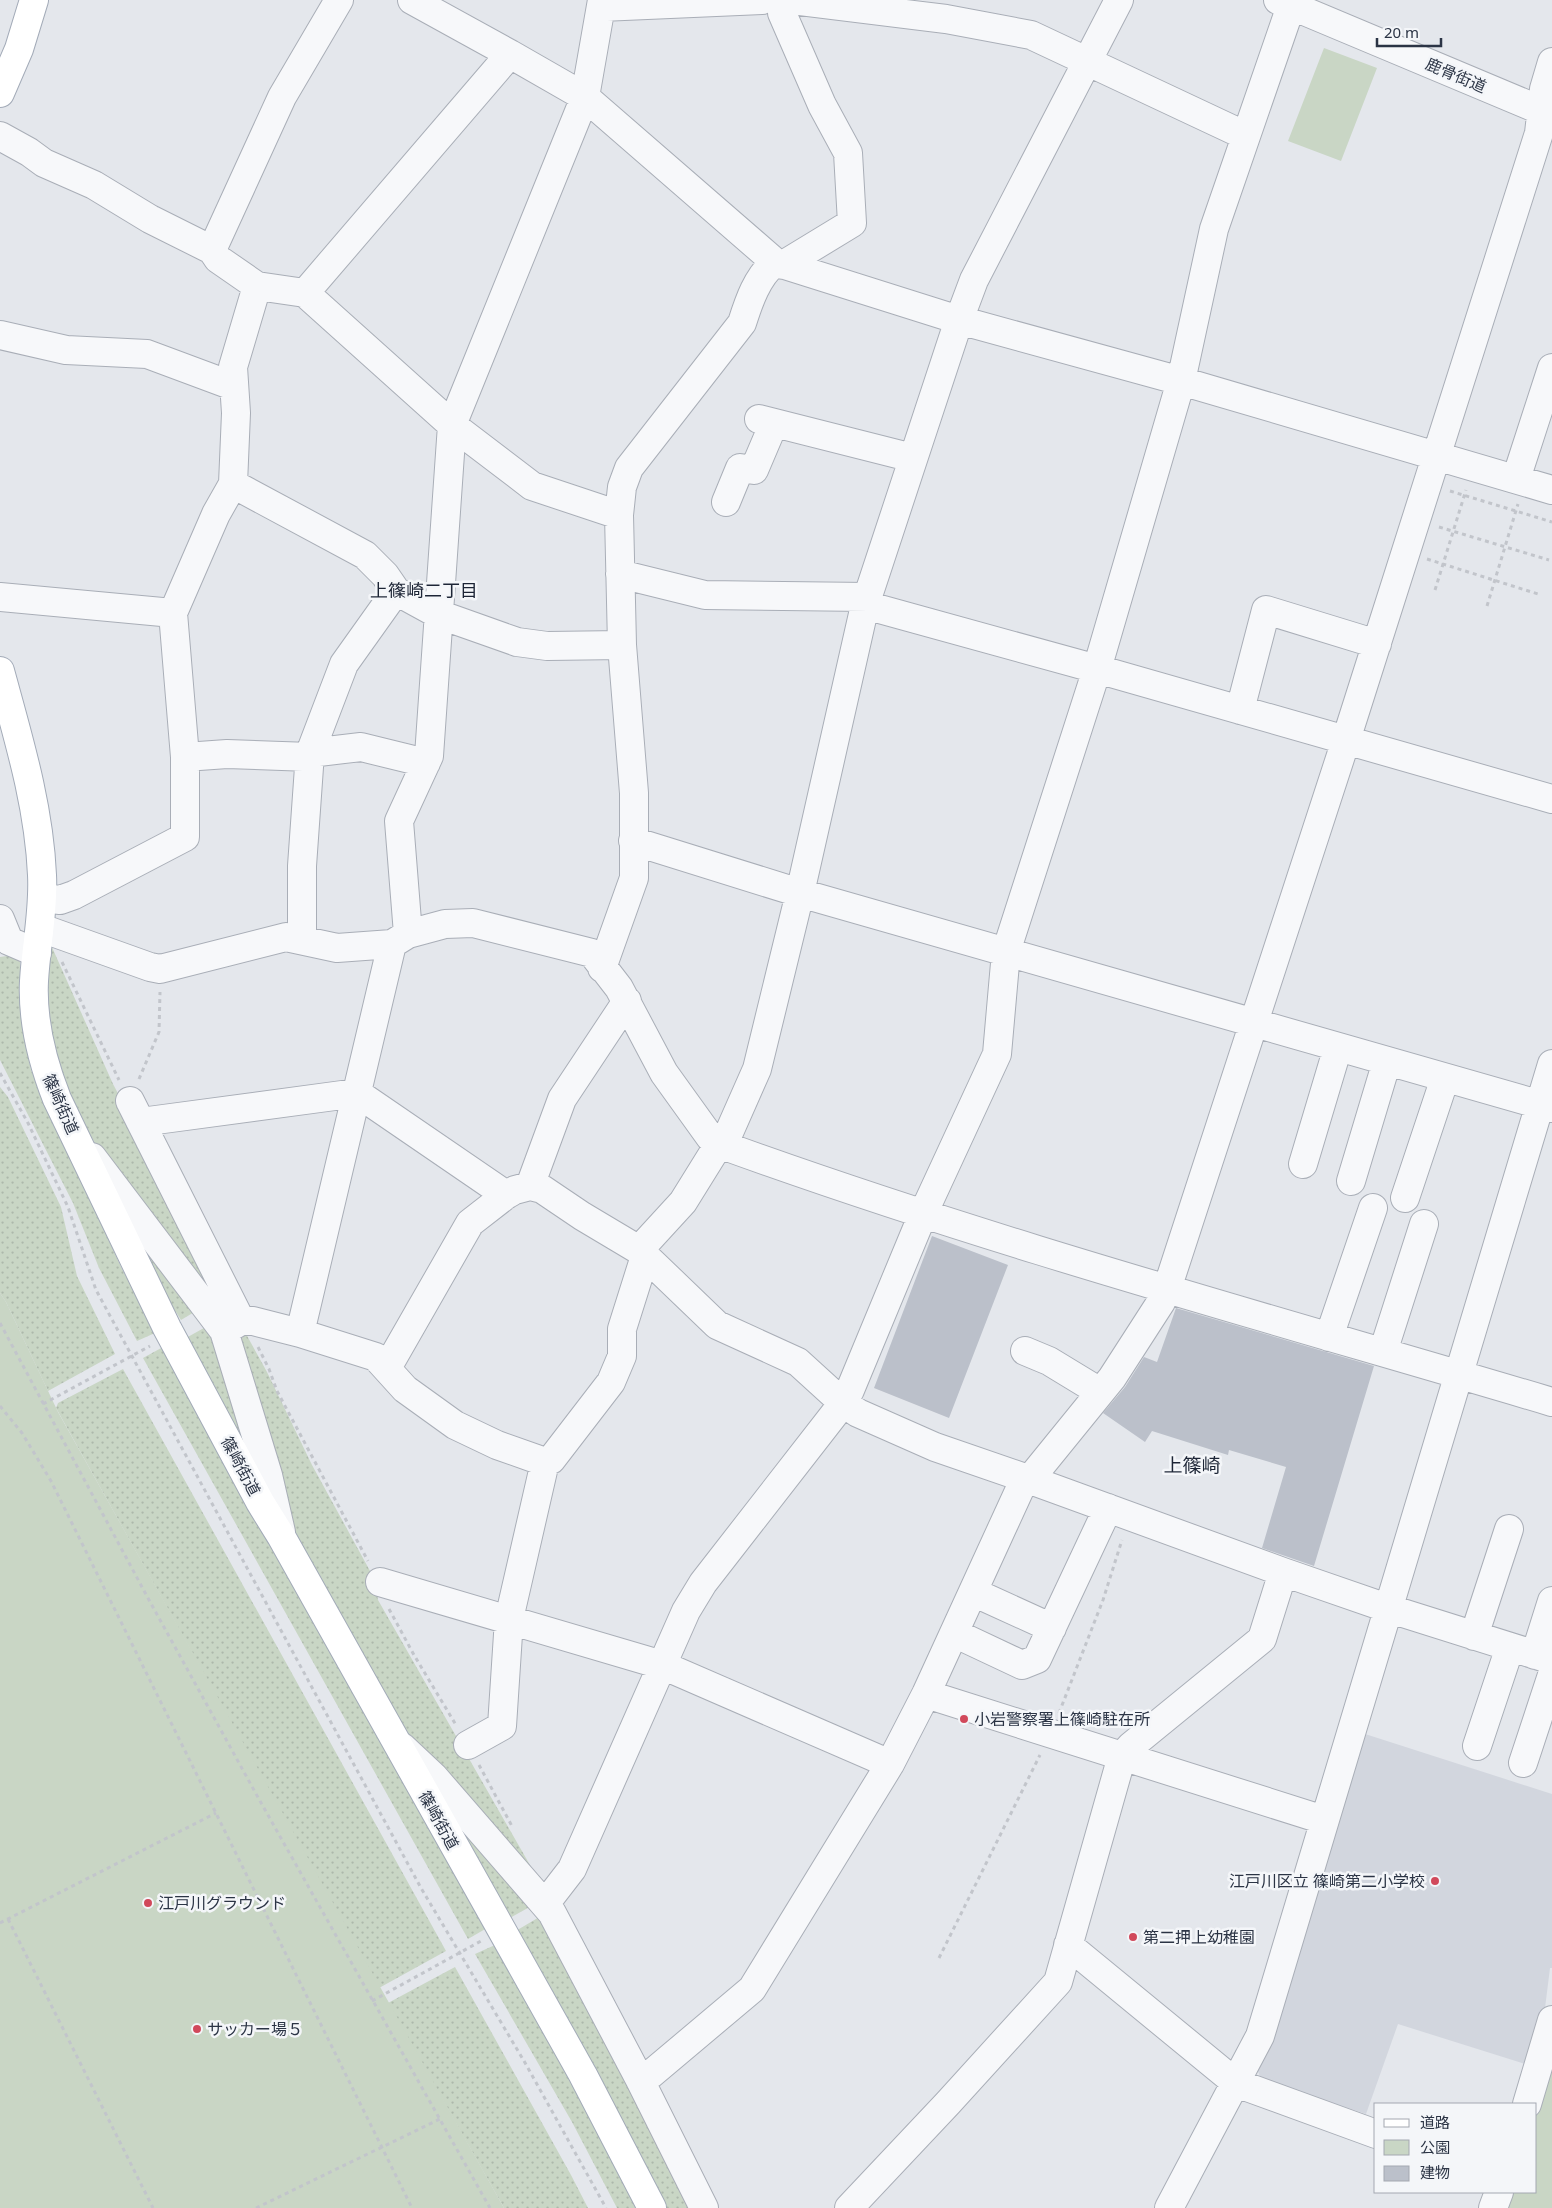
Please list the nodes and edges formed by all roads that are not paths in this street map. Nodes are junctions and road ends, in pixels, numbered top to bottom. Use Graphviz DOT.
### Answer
graph roads {
  1 [pos="34,0"];
  2 [pos="339,0"];
  3 [pos="412,0"];
  4 [pos="762,0"];
  5 [pos="784,0"];
  6 [pos="792,0"];
  7 [pos="1119,0"];
  8 [pos="1287,2"];
  9 [pos="602,4"];
  10 [pos="510,54"];
  11 [pos="1552,62"];
  12 [pos="1088,63"];
  13 [pos="0,93"];
  14 [pos="585,96"];
  15 [pos="1546,113"];
  16 [pos="1244,135"];
  17 [pos="0,136"];
  18 [pos="212,250"];
  19 [pos="779,263"];
  20 [pos="257,286"];
  21 [pos="305,293"];
  22 [pos="959,320"];
  23 [pos="0,335"];
  24 [pos="1552,368"];
  25 [pos="1181,381"];
  26 [pos="233,386"];
  27 [pos="452,425"];
  28 [pos="1437,455"];
  29 [pos="913,458"];
  30 [pos="233,484"];
  31 [pos="1518,489"];
  32 [pos="1552,490"];
  33 [pos="726,502"];
  34 [pos="619,515"];
  35 [pos="620,574"];
  36 [pos="396,591"];
  37 [pos="0,597"];
  38 [pos="866,601"];
  39 [pos="174,613"];
  40 [pos="438,614"];
  41 [pos="622,644"];
  42 [pos="1377,644"];
  43 [pos="1097,669"];
  44 [pos="0,671"];
  45 [pos="1240,710"];
  46 [pos="1346,740"];
  47 [pos="310,755"];
  48 [pos="185,757"];
  49 [pos="426,763"];
  50 [pos="1552,799"];
  51 [pos="633,841"];
  52 [pos="800,893"];
  53 [pos="42,898"];
  54 [pos="3,934"];
  55 [pos="400,939"];
  56 [pos="302,940"];
  57 [pos="38,941"];
  58 [pos="1006,952"];
  59 [pos="602,968"];
  60 [pos="627,1002"];
  61 [pos="1255,1024"];
  62 [pos="1338,1048"];
  63 [pos="1388,1061"];
  64 [pos="1552,1064"];
  65 [pos="1445,1078"];
  66 [pos="357,1093"];
  67 [pos="1546,1106"];
  68 [pos="72,1130"];
  69 [pos="721,1145"];
  70 [pos="1303,1164"];
  71 [pos="1351,1181"];
  72 [pos="518,1191"];
  73 [pos="1405,1198"];
  74 [pos="1373,1208"];
  75 [pos="923,1214"];
  76 [pos="1424,1224"];
  77 [pos="642,1253"];
  78 [pos="1167,1289"];
  79 [pos="232,1326"];
  80 [pos="300,1333"];
  81 [pos="1329,1337"];
  82 [pos="1025,1351"];
  83 [pos="1383,1352"];
  84 [pos="387,1368"];
  85 [pos="1458,1374"];
  86 [pos="1100,1392"];
  87 [pos="1552,1402"];
  88 [pos="843,1403"];
  89 [pos="545,1462"];
  90 [pos="1028,1478"];
  91 [pos="1108,1508"];
  92 [pos="1509,1529"];
  93 [pos="282,1536"];
  94 [pos="1283,1572"];
  95 [pos="380,1582"];
  96 [pos="973,1592"];
  97 [pos="1552,1601"];
  98 [pos="1390,1609"];
  99 [pos="509,1619"];
  100 [pos="1052,1628"];
  101 [pos="954,1633"];
  102 [pos="1474,1636"];
  103 [pos="1537,1659"];
  104 [pos="662,1665"];
  105 [pos="926,1694"];
  106 [pos="394,1740"];
  107 [pos="468,1745"];
  108 [pos="1477,1746"];
  109 [pos="1122,1756"];
  110 [pos="1523,1763"];
  111 [pos="890,1764"];
  112 [pos="1324,1820"];
  113 [pos="546,1904"];
  114 [pos="1068,1945"];
  115 [pos="1552,2020"];
  116 [pos="640,2080"];
  117 [pos="1236,2083"];
  118 [pos="1527,2103"];
  119 [pos="1374,2133"];
  120 [pos="1499,2193"];
  121 [pos="652,2208"];
  122 [pos="704,2208"];
  123 [pos="849,2208"];
  124 [pos="1169,2208"];
  125 [pos="1493,2208"];
  1 -- 13 [label="main road"];
  2 -- 18 [label="street"];
  3 -- 10 [label="street"];
  4 -- 9 [label="street"];
  5 -- 19 [label="street"];
  6 -- 12 [label="street"];
  7 -- 12 [label="street"];
  8 -- 15 [label="street, 鹿骨街道"];
  8 -- 16 [label="street"];
  9 -- 14 [label="street"];
  10 -- 14 [label="street"];
  10 -- 21 [label="street"];
  11 -- 15 [label="street"];
  12 -- 16 [label="street"];
  12 -- 22 [label="street"];
  14 -- 19 [label="street"];
  14 -- 27 [label="street"];
  15 -- 28 [label="street"];
  16 -- 25 [label="street"];
  17 -- 18 [label="street"];
  18 -- 20 [label="street"];
  19 -- 22 [label="street"];
  19 -- 34 [label="street"];
  20 -- 21 [label="street"];
  20 -- 26 [label="street"];
  21 -- 27 [label="street"];
  22 -- 25 [label="street"];
  22 -- 29 [label="street"];
  23 -- 26 [label="street"];
  24 -- 31 [label="street"];
  25 -- 28 [label="street"];
  25 -- 43 [label="street"];
  26 -- 30 [label="street"];
  27 -- 34 [label="street"];
  27 -- 40 [label="street"];
  28 -- 31 [label="street"];
  28 -- 42 [label="street"];
  29 -- 33 [label="street"];
  29 -- 38 [label="street"];
  30 -- 36 [label="street"];
  30 -- 39 [label="street"];
  31 -- 32 [label="street"];
  34 -- 35 [label="street"];
  35 -- 38 [label="street"];
  35 -- 41 [label="street"];
  36 -- 40 [label="street"];
  36 -- 47 [label="street"];
  37 -- 39 [label="street"];
  38 -- 43 [label="street"];
  38 -- 52 [label="street"];
  39 -- 48 [label="street"];
  40 -- 41 [label="street"];
  40 -- 49 [label="street"];
  41 -- 51 [label="street"];
  42 -- 45 [label="street"];
  42 -- 46 [label="street"];
  43 -- 45 [label="street"];
  43 -- 58 [label="street"];
  44 -- 53 [label="main road, 篠崎街道"];
  45 -- 46 [label="street"];
  46 -- 50 [label="street"];
  46 -- 61 [label="street"];
  47 -- 48 [label="street"];
  47 -- 49 [label="street"];
  47 -- 56 [label="street"];
  48 -- 53 [label="street"];
  49 -- 55 [label="street"];
  51 -- 52 [label="street"];
  51 -- 59 [label="street"];
  52 -- 58 [label="street"];
  52 -- 69 [label="street"];
  53 -- 57 [label="main road, 篠崎街道"];
  54 -- 57 [label="street"];
  55 -- 56 [label="street"];
  55 -- 59 [label="street"];
  55 -- 66 [label="street"];
  56 -- 57 [label="street"];
  57 -- 68 [label="main road, 篠崎街道"];
  58 -- 61 [label="street"];
  58 -- 75 [label="street"];
  59 -- 60 [label="street"];
  60 -- 69 [label="street"];
  60 -- 72 [label="street"];
  61 -- 62 [label="street"];
  61 -- 78 [label="street"];
  62 -- 63 [label="street"];
  62 -- 70 [label="street"];
  63 -- 65 [label="street"];
  63 -- 71 [label="street"];
  64 -- 67 [label="street"];
  65 -- 67 [label="street"];
  65 -- 73 [label="street"];
  66 -- 72 [label="street"];
  66 -- 79 [label="street"];
  66 -- 80 [label="street"];
  67 -- 85 [label="street"];
  68 -- 79 [label="street"];
  68 -- 93 [label="main road, 篠崎街道"];
  69 -- 75 [label="street"];
  69 -- 77 [label="street"];
  72 -- 77 [label="street"];
  72 -- 84 [label="street"];
  74 -- 81 [label="street"];
  75 -- 78 [label="street"];
  75 -- 88 [label="street"];
  76 -- 83 [label="street"];
  77 -- 88 [label="street"];
  77 -- 89 [label="street"];
  78 -- 81 [label="street"];
  78 -- 86 [label="street"];
  79 -- 80 [label="street"];
  79 -- 93 [label="street"];
  80 -- 84 [label="street"];
  81 -- 83 [label="street"];
  82 -- 86 [label="street"];
  83 -- 85 [label="street"];
  84 -- 89 [label="street"];
  85 -- 87 [label="street"];
  85 -- 98 [label="street"];
  86 -- 90 [label="street"];
  88 -- 90 [label="street"];
  88 -- 104 [label="street"];
  89 -- 99 [label="street"];
  90 -- 91 [label="street"];
  90 -- 96 [label="street"];
  91 -- 94 [label="street"];
  91 -- 100 [label="street"];
  92 -- 102 [label="street"];
  93 -- 106 [label="main road, 篠崎街道"];
  94 -- 98 [label="street"];
  94 -- 109 [label="street"];
  95 -- 99 [label="street"];
  96 -- 100 [label="street"];
  96 -- 101 [label="street"];
  97 -- 103 [label="street"];
  98 -- 102 [label="street"];
  98 -- 112 [label="street"];
  99 -- 104 [label="street"];
  99 -- 107 [label="street"];
  100 -- 101 [label="street"];
  101 -- 105 [label="street"];
  102 -- 103 [label="street"];
  103 -- 108 [label="street"];
  103 -- 110 [label="street"];
  104 -- 111 [label="street"];
  104 -- 113 [label="street"];
  105 -- 109 [label="street"];
  105 -- 111 [label="street"];
  106 -- 113 [label="street"];
  106 -- 121 [label="main road, 篠崎街道"];
  109 -- 112 [label="street"];
  109 -- 114 [label="street"];
  111 -- 116 [label="street"];
  112 -- 117 [label="street"];
  113 -- 116 [label="street"];
  114 -- 117 [label="street"];
  114 -- 123 [label="street"];
  115 -- 118 [label="street"];
  116 -- 122 [label="street"];
  117 -- 119 [label="street"];
  117 -- 124 [label="street"];
  120 -- 125 [label="street"];
}
